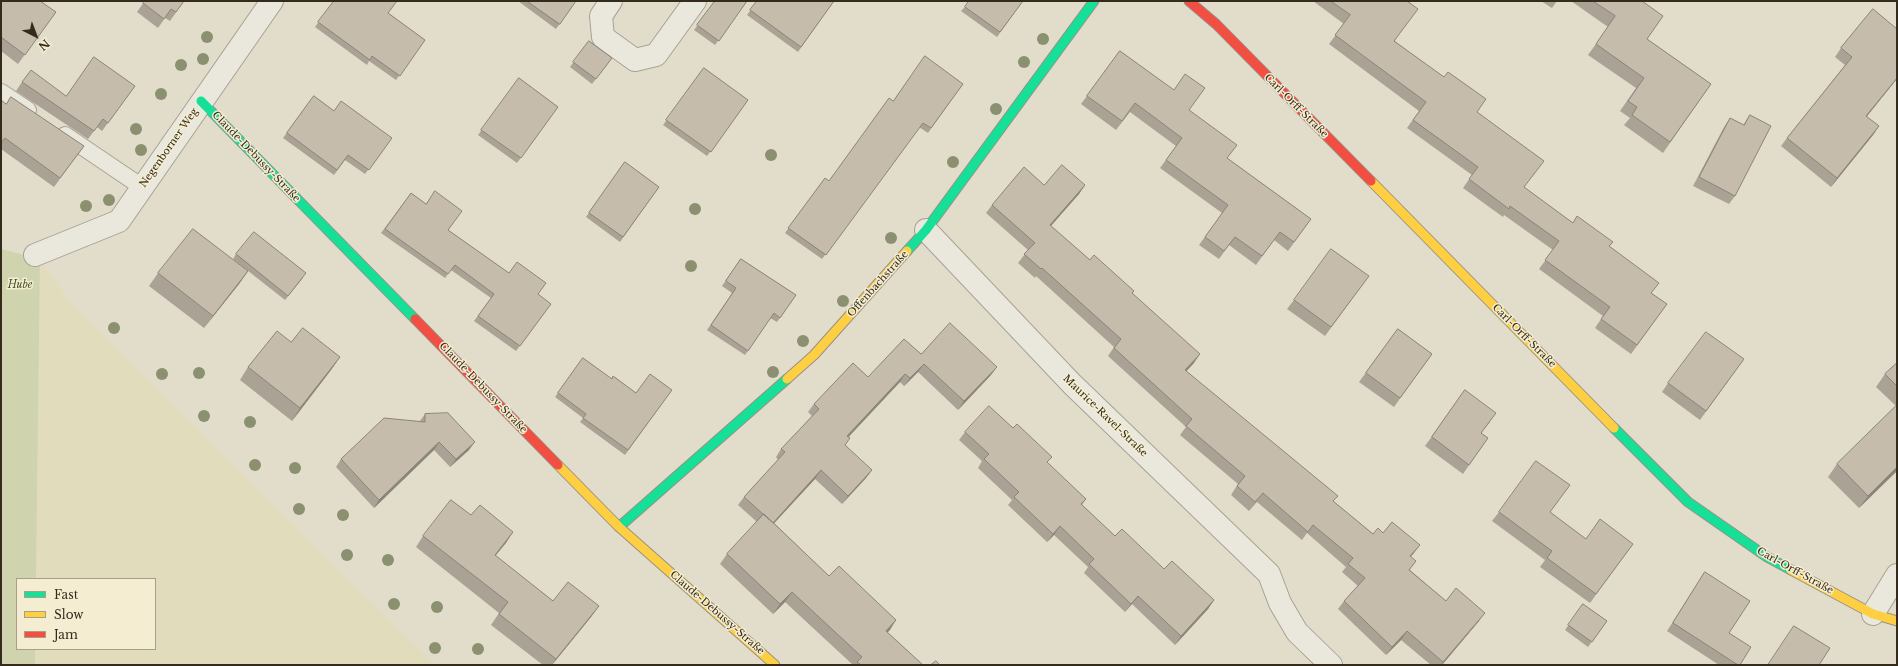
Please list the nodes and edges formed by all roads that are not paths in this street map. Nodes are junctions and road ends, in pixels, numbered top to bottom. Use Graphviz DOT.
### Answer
graph roads {
  1 [pos="272,1"];
  2 [pos="611,1"];
  3 [pos="695,1"];
  4 [pos="1094,1"];
  5 [pos="1188,1"];
  6 [pos="1,92"];
  7 [pos="201,101"];
  8 [pos="142,187"];
  9 [pos="926,230"];
  10 [pos="35,256"];
  11 [pos="619,527"];
  12 [pos="1897,575"];
  13 [pos="1873,614"];
  14 [pos="1897,621"];
  15 [pos="775,665"];
  16 [pos="1331,665"];
  1 -- 7 [label="street, Negenborner Weg"];
  2 -- 3 [label="street"];
  4 -- 9 [label="street, Offenbachstraße"];
  5 -- 13 [label="street, Carl-Orff-Straße"];
  6 -- 8 [label="lane"];
  7 -- 8 [label="street, Negenborner Weg"];
  7 -- 11 [label="street, Claude-Debussy-Straße"];
  8 -- 10 [label="street, Negenborner Weg"];
  9 -- 11 [label="street, Offenbachstraße"];
  9 -- 16 [label="street, Maurice-Ravel-Straße"];
  11 -- 15 [label="street, Claude-Debussy-Straße"];
  12 -- 13 [label="street"];
  13 -- 14 [label="street, Carl-Orff-Straße"];
}
